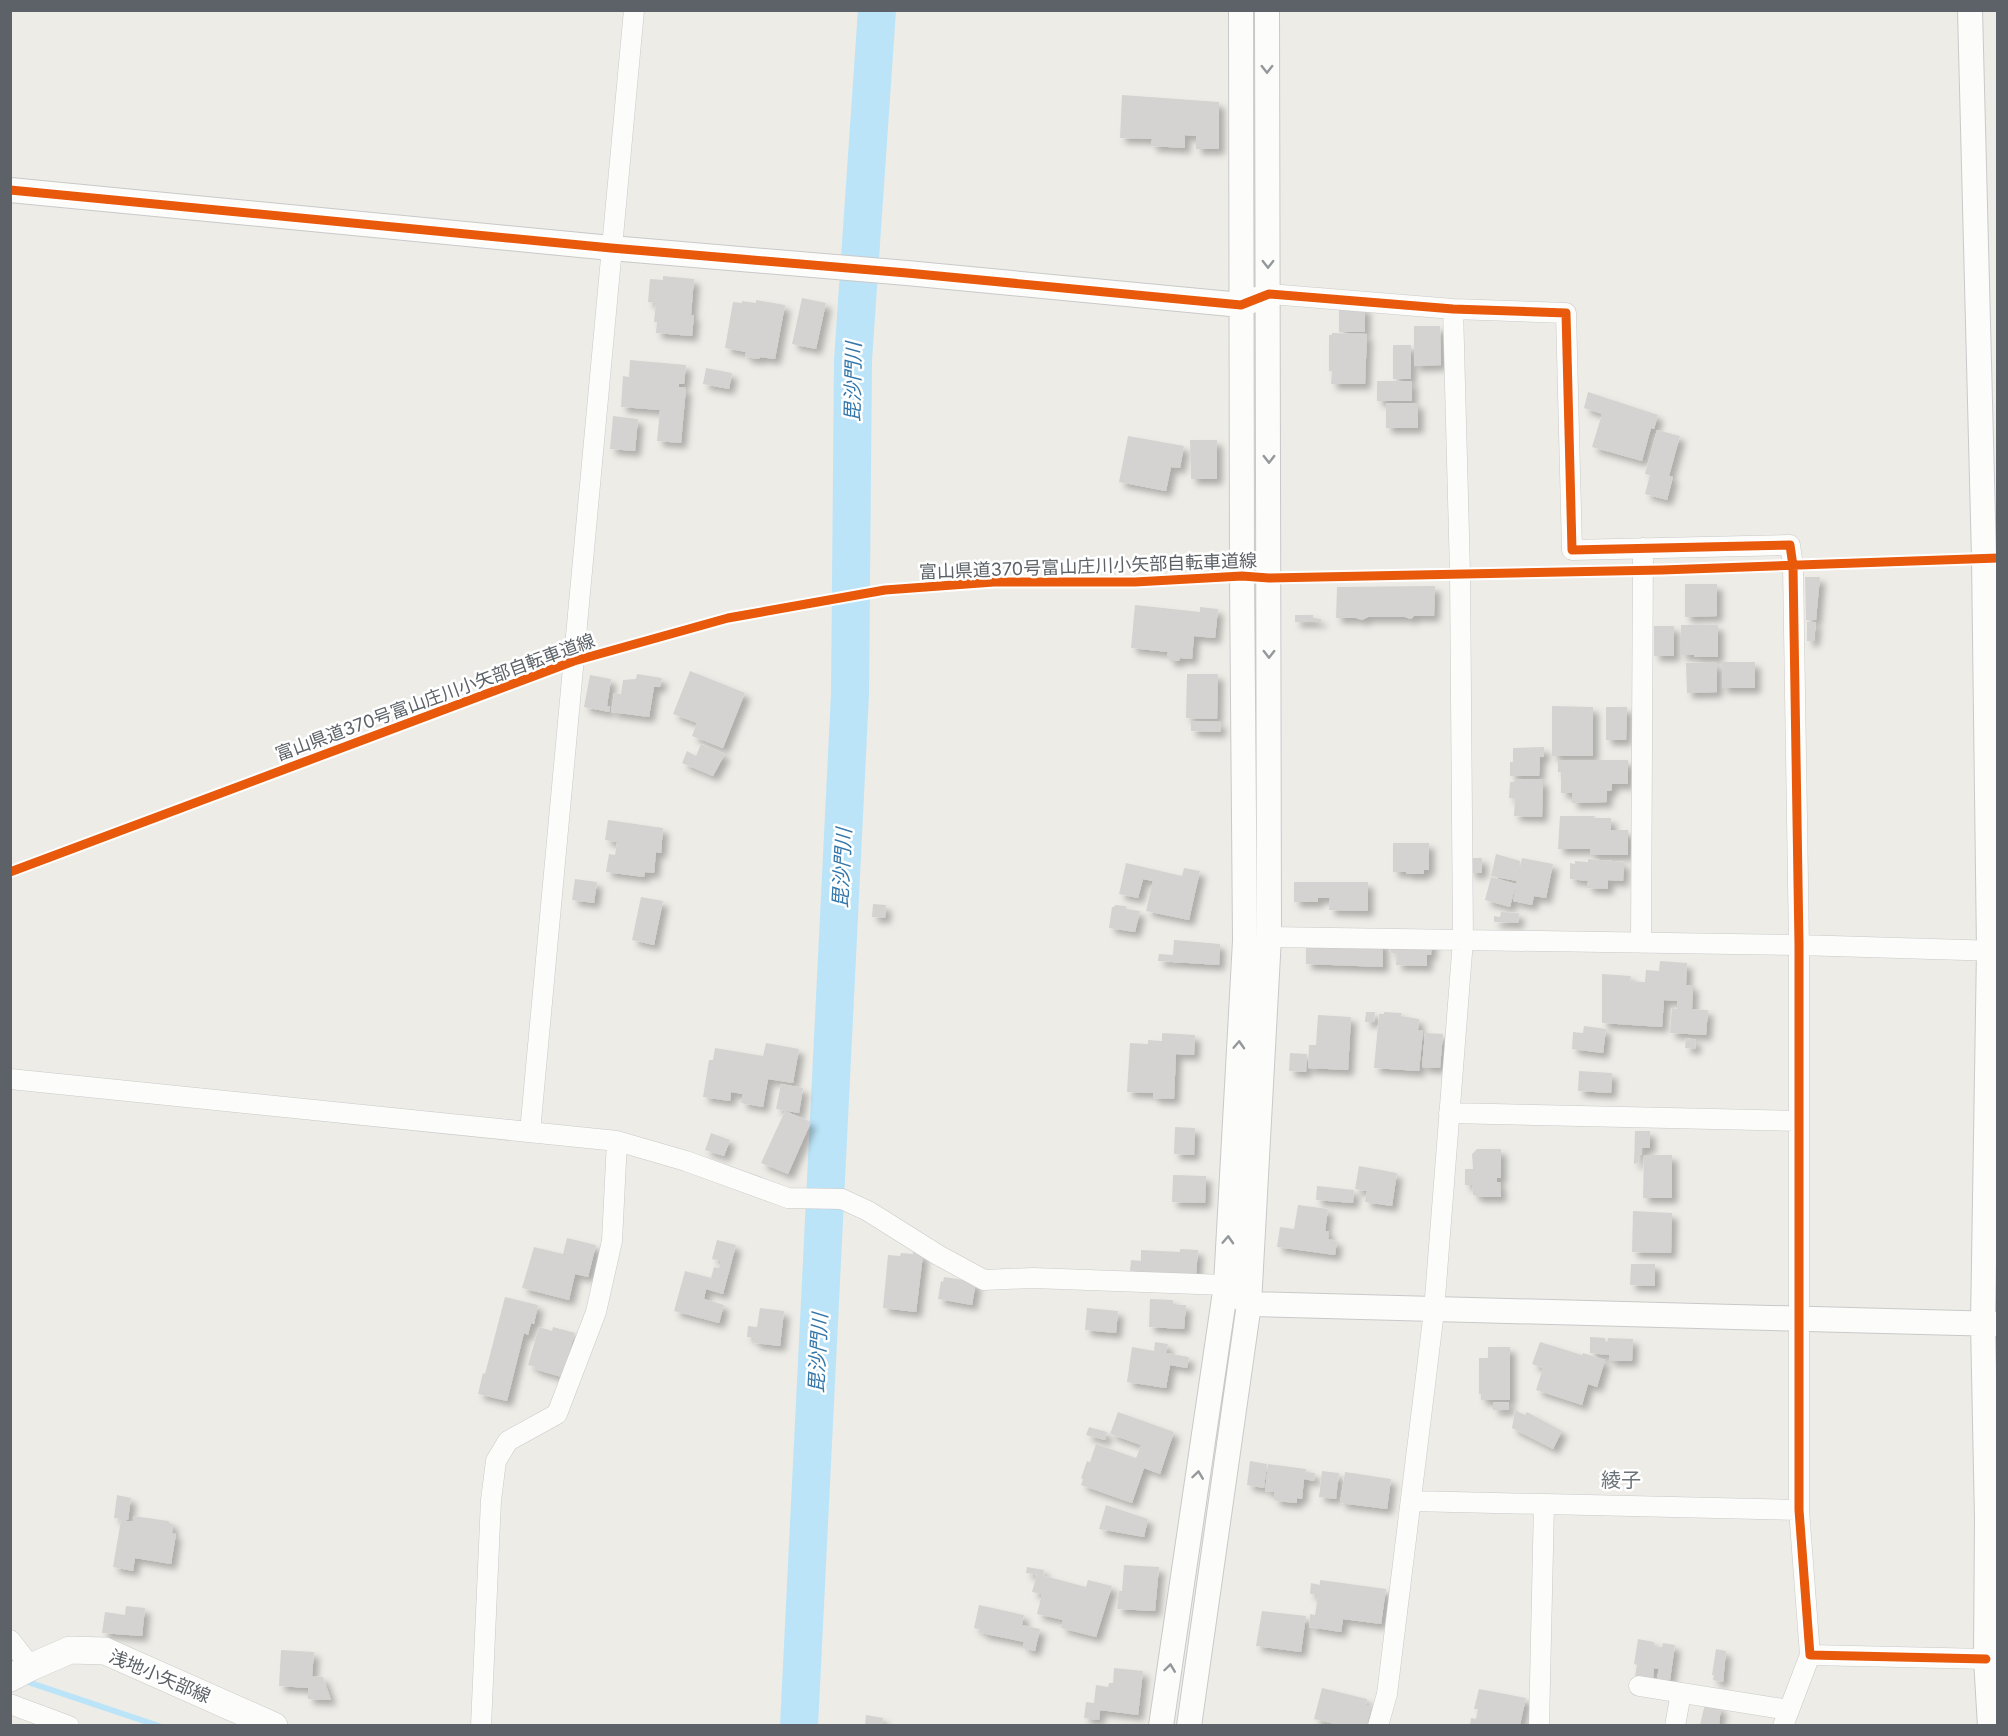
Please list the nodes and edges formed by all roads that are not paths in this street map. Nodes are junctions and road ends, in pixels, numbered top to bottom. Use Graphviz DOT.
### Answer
graph roads {
  1 [pos="634,10"];
  2 [pos="1241,10"];
  3 [pos="1267,10"];
  4 [pos="1970,10"];
  5 [pos="10,190"];
  6 [pos="611,248"];
  7 [pos="1269,294"];
  8 [pos="1241,305"];
  9 [pos="1453,309"];
  10 [pos="1643,548"];
  11 [pos="1992,685"];
  12 [pos="1269,937"];
  13 [pos="1463,940"];
  14 [pos="1641,943"];
  15 [pos="1799,945"];
  16 [pos="1993,950"];
  17 [pos="10,1079"];
  18 [pos="1449,1113"];
  19 [pos="1799,1121"];
  20 [pos="530,1132"];
  21 [pos="617,1141"];
  22 [pos="1226,1285"];
  23 [pos="1249,1304"];
  24 [pos="1434,1311"];
  25 [pos="1799,1318"];
  26 [pos="1990,1324"];
  27 [pos="1411,1501"];
  28 [pos="1544,1504"];
  29 [pos="1799,1510"];
  30 [pos="1992,1519"];
  31 [pos="10,1640"];
  32 [pos="1810,1655"];
  33 [pos="1986,1659"];
  34 [pos="21,1672"];
  35 [pos="1639,1686"];
  36 [pos="1681,1693"];
  37 [pos="10,1704"];
  38 [pos="1786,1718"];
  39 [pos="69,1725"];
  40 [pos="274,1725"];
  41 [pos="481,1725"];
  42 [pos="1161,1725"];
  43 [pos="1189,1725"];
  44 [pos="1378,1725"];
  45 [pos="1539,1725"];
  46 [pos="1675,1725"];
  47 [pos="1990,1725"];
  1 -- 6 [label="street"];
  2 -- 8 [label="street"];
  3 -- 7 [label="street, one-way"];
  4 -- 11 [label="street"];
  5 -- 6 [label="street"];
  6 -- 8 [label="street"];
  6 -- 20 [label="street"];
  7 -- 8 [label="street"];
  7 -- 9 [label="street"];
  7 -- 12 [label="street, one-way"];
  22 -- 8 [label="street, one-way"];
  9 -- 10 [label="street"];
  9 -- 13 [label="street"];
  10 -- 14 [label="street"];
  10 -- 15 [label="street"];
  11 -- 16 [label="street"];
  12 -- 13 [label="street"];
  12 -- 23 [label="street"];
  13 -- 14 [label="street"];
  13 -- 18 [label="street"];
  14 -- 15 [label="street"];
  15 -- 16 [label="street"];
  15 -- 19 [label="street"];
  16 -- 26 [label="street"];
  17 -- 20 [label="street"];
  18 -- 19 [label="street"];
  18 -- 24 [label="street"];
  19 -- 25 [label="street"];
  20 -- 21 [label="street"];
  21 -- 22 [label="street"];
  21 -- 41 [label="street"];
  22 -- 23 [label="street"];
  42 -- 22 [label="street, one-way"];
  23 -- 24 [label="street"];
  23 -- 43 [label="street"];
  24 -- 25 [label="street"];
  24 -- 27 [label="street"];
  25 -- 26 [label="street"];
  25 -- 29 [label="street"];
  26 -- 30 [label="street"];
  27 -- 28 [label="street"];
  27 -- 44 [label="street"];
  28 -- 29 [label="street"];
  28 -- 45 [label="street"];
  29 -- 32 [label="street"];
  30 -- 33 [label="street"];
  31 -- 34 [label="street"];
  32 -- 33 [label="street"];
  32 -- 38 [label="street"];
  33 -- 47 [label="street"];
  34 -- 40 [label="main road, 浅地小矢部線"];
  35 -- 36 [label="street"];
  36 -- 38 [label="street"];
  36 -- 46 [label="street"];
  37 -- 39 [label="street"];
}
